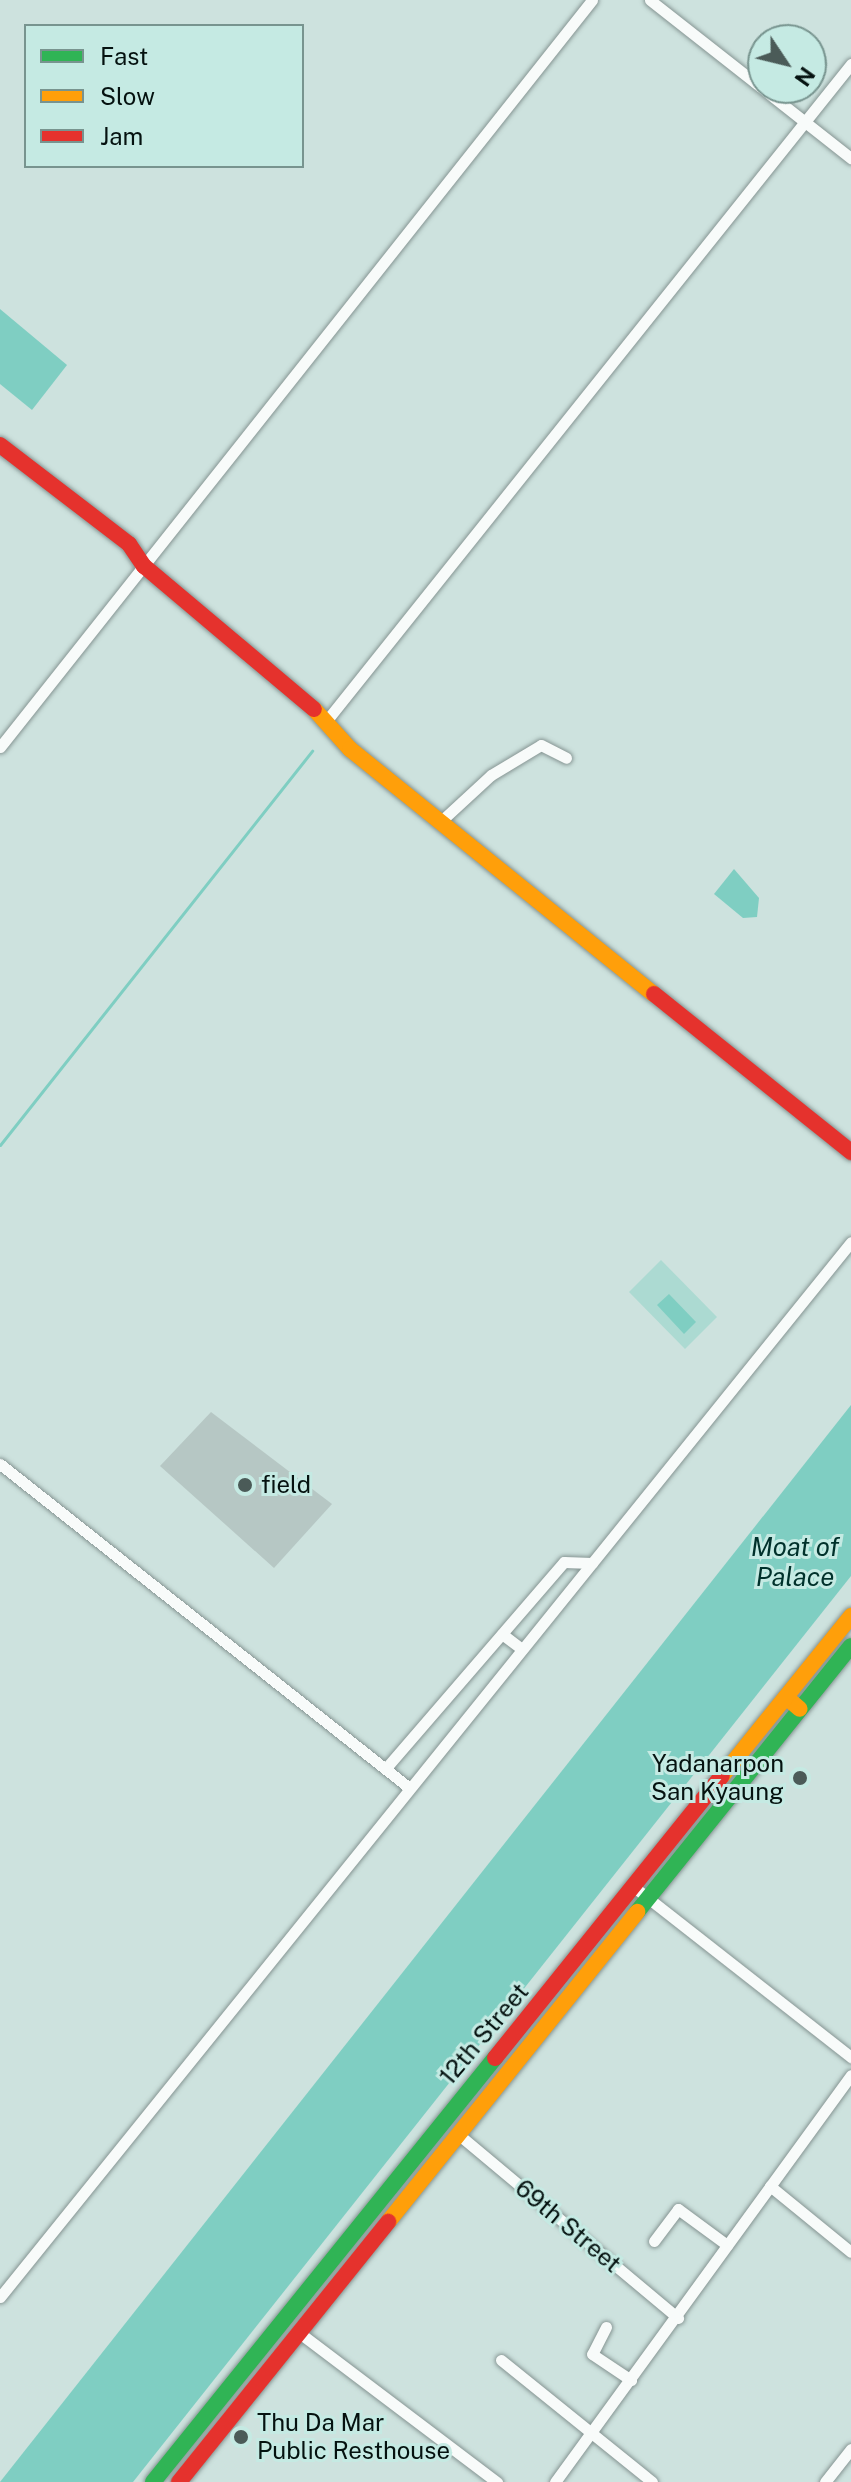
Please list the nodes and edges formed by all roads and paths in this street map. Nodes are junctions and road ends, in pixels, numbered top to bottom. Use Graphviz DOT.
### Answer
graph roads {
  1 [pos="592,0"];
  2 [pos="650,0"];
  3 [pos="851,64"];
  4 [pos="805,121"];
  5 [pos="851,158"];
  6 [pos="0,443"];
  7 [pos="144,566"];
  8 [pos="327,720"];
  9 [pos="0,747"];
  10 [pos="566,758"];
  11 [pos="440,822"];
  12 [pos="851,1152"];
  13 [pos="851,1242"];
  14 [pos="0,1464"];
  15 [pos="592,1563"];
  16 [pos="851,1616"];
  17 [pos="502,1634"];
  18 [pos="851,1646"];
  19 [pos="522,1649"];
  20 [pos="786,1697"];
  21 [pos="800,1709"];
  22 [pos="386,1768"];
  23 [pos="407,1786"];
  24 [pos="640,1892"];
  25 [pos="851,2057"];
  26 [pos="851,2075"];
  27 [pos="458,2134"];
  28 [pos="770,2186"];
  29 [pos="654,2241"];
  30 [pos="727,2245"];
  31 [pos="851,2252"];
  32 [pos="0,2297"];
  33 [pos="678,2318"];
  34 [pos="283,2320"];
  35 [pos="606,2327"];
  36 [pos="300,2333"];
  37 [pos="501,2360"];
  38 [pos="631,2380"];
  39 [pos="590,2434"];
  40 [pos="851,2449"];
  41 [pos="153,2482"];
  42 [pos="179,2482"];
  43 [pos="497,2482"];
  44 [pos="555,2482"];
  45 [pos="652,2482"];
  46 [pos="825,2482"];
  1 -- 7 [label="street"];
  2 -- 4 [label="street"];
  3 -- 4 [label="street"];
  4 -- 5 [label="street"];
  4 -- 8 [label="street"];
  6 -- 7 [label="main road"];
  7 -- 8 [label="main road"];
  7 -- 9 [label="street"];
  8 -- 11 [label="main road"];
  10 -- 11 [label="street"];
  11 -- 12 [label="main road"];
  13 -- 15 [label="street"];
  14 -- 22 [label="street"];
  15 -- 17 [label="street"];
  15 -- 19 [label="street"];
  16 -- 20 [label="main road, 12th Street"];
  17 -- 19 [label="street"];
  17 -- 22 [label="street"];
  18 -- 21 [label="main road, 12th Street"];
  19 -- 23 [label="street"];
  20 -- 21 [label="main road"];
  20 -- 24 [label="main road, 12th Street"];
  21 -- 24 [label="main road, 12th Street"];
  22 -- 23 [label="street"];
  23 -- 32 [label="street"];
  24 -- 25 [label="street"];
  24 -- 27 [label="main road, 12th Street"];
  24 -- 34 [label="main road, 12th Street"];
  26 -- 28 [label="street"];
  27 -- 33 [label="street, 69th Street"];
  27 -- 36 [label="main road, 12th Street"];
  28 -- 30 [label="street"];
  28 -- 31 [label="street"];
  29 -- 30 [label="street"];
  30 -- 33 [label="street"];
  33 -- 38 [label="street"];
  34 -- 36 [label="street"];
  34 -- 41 [label="main road, 12th Street"];
  35 -- 38 [label="street"];
  36 -- 42 [label="main road, 12th Street"];
  36 -- 43 [label="street"];
  37 -- 39 [label="street"];
  38 -- 39 [label="street"];
  39 -- 44 [label="street"];
  39 -- 45 [label="street"];
  40 -- 46 [label="street"];
}
